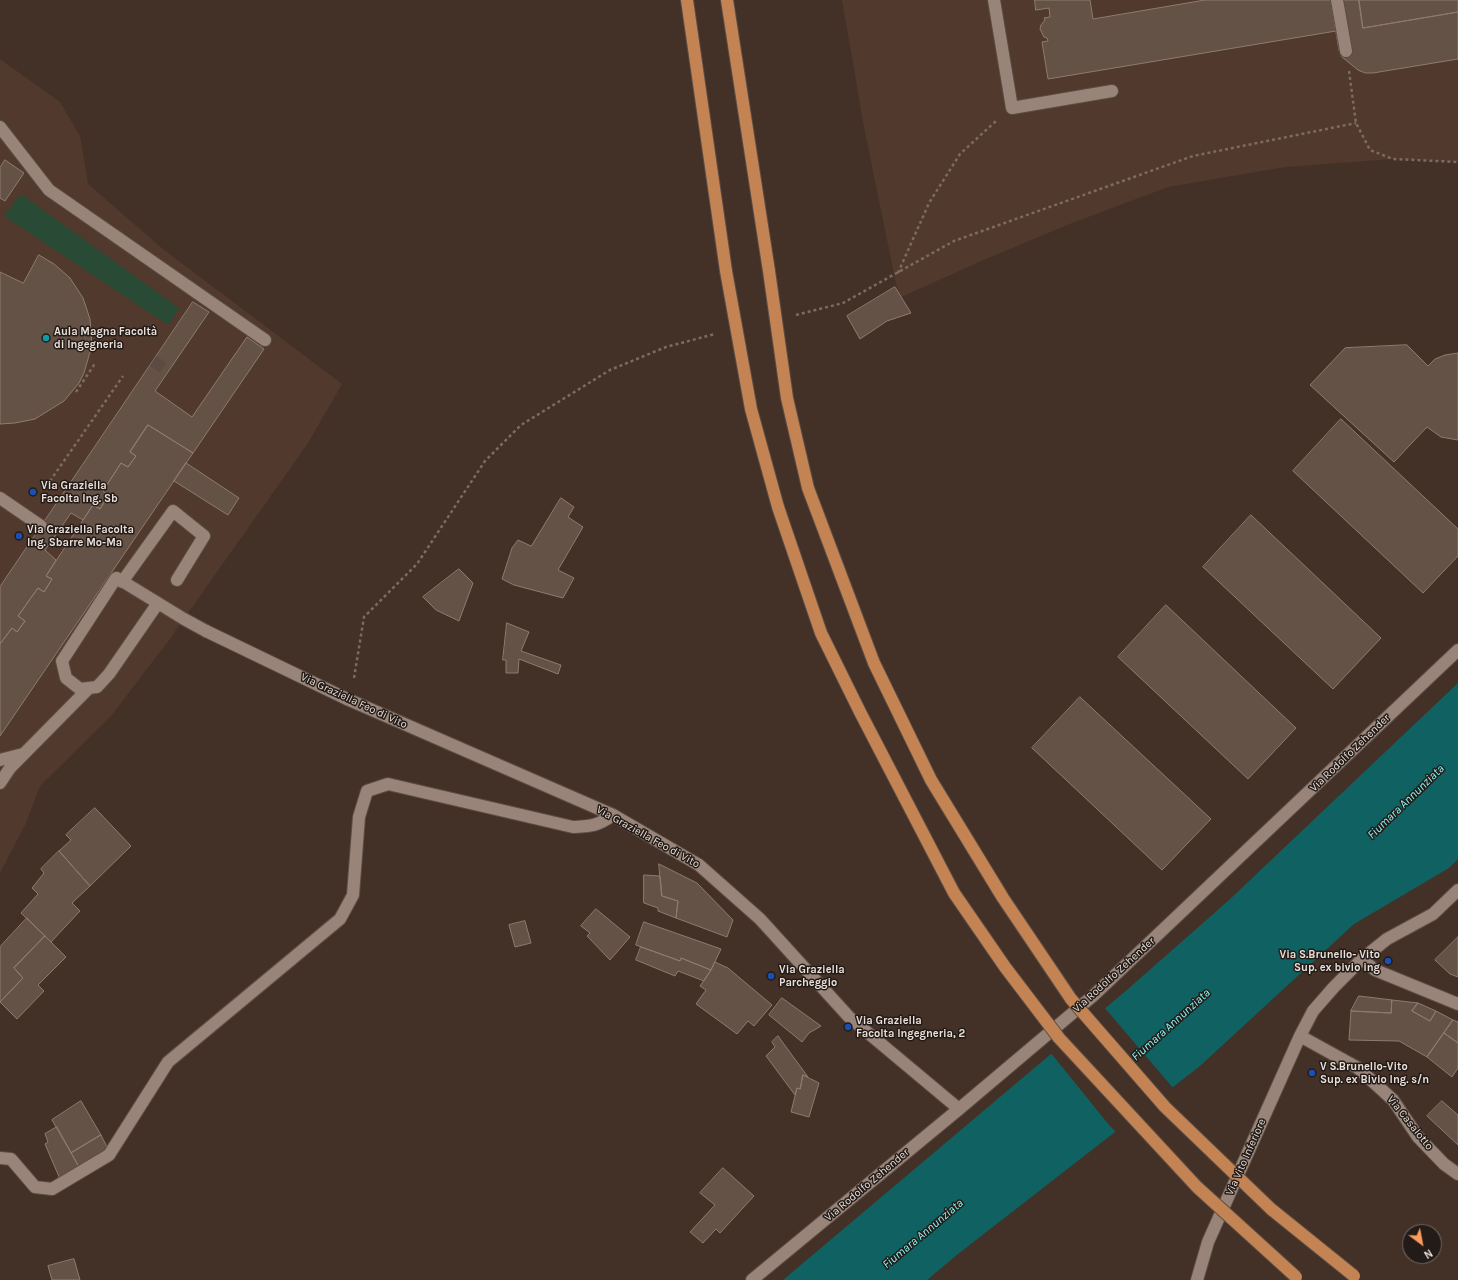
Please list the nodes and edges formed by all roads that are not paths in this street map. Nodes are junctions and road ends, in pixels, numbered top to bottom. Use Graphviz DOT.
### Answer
graph roads {
  1 [pos="687,0"];
  2 [pos="727,0"];
  3 [pos="994,0"];
  4 [pos="1336,0"];
  5 [pos="1346,51"];
  6 [pos="1112,91"];
  7 [pos="0,127"];
  8 [pos="265,340"];
  9 [pos="0,498"];
  10 [pos="41,526"];
  11 [pos="116,578"];
  12 [pos="177,580"];
  13 [pos="158,603"];
  14 [pos="1458,650"];
  15 [pos="89,688"];
  16 [pos="24,754"];
  17 [pos="0,760"];
  18 [pos="0,783"];
  19 [pos="613,815"];
  20 [pos="1458,890"];
  21 [pos="1362,959"];
  22 [pos="1458,1004"];
  23 [pos="1300,1036"];
  24 [pos="959,1109"];
  25 [pos="0,1158"];
  26 [pos="1458,1174"];
  27 [pos="1298,1278"];
  28 [pos="1357,1278"];
  29 [pos="752,1280"];
  30 [pos="1197,1280"];
  1 -- 27 [label="highway, bridge"];
  2 -- 28 [label="highway, bridge"];
  3 -- 6 [label="street"];
  4 -- 5 [label="street"];
  7 -- 8 [label="street"];
  9 -- 10 [label="street"];
  11 -- 12 [label="street"];
  11 -- 13 [label="street, Via Graziella Feo di Vito"];
  11 -- 15 [label="street"];
  13 -- 15 [label="street"];
  13 -- 19 [label="street, Via Graziella Feo di Vito"];
  14 -- 24 [label="street, Via Rodolfo Zehender"];
  15 -- 16 [label="street"];
  16 -- 17 [label="street"];
  16 -- 18 [label="street"];
  19 -- 24 [label="street, Via Graziella Feo di Vito"];
  19 -- 25 [label="street"];
  20 -- 21 [label="street, Via Vito Inferiore"];
  21 -- 22 [label="street"];
  21 -- 23 [label="street, Via Vito Inferiore"];
  23 -- 26 [label="street, Via Casalotto"];
  23 -- 30 [label="street, Via Vito Inferiore"];
  24 -- 29 [label="street, Via Rodolfo Zehender"];
}
